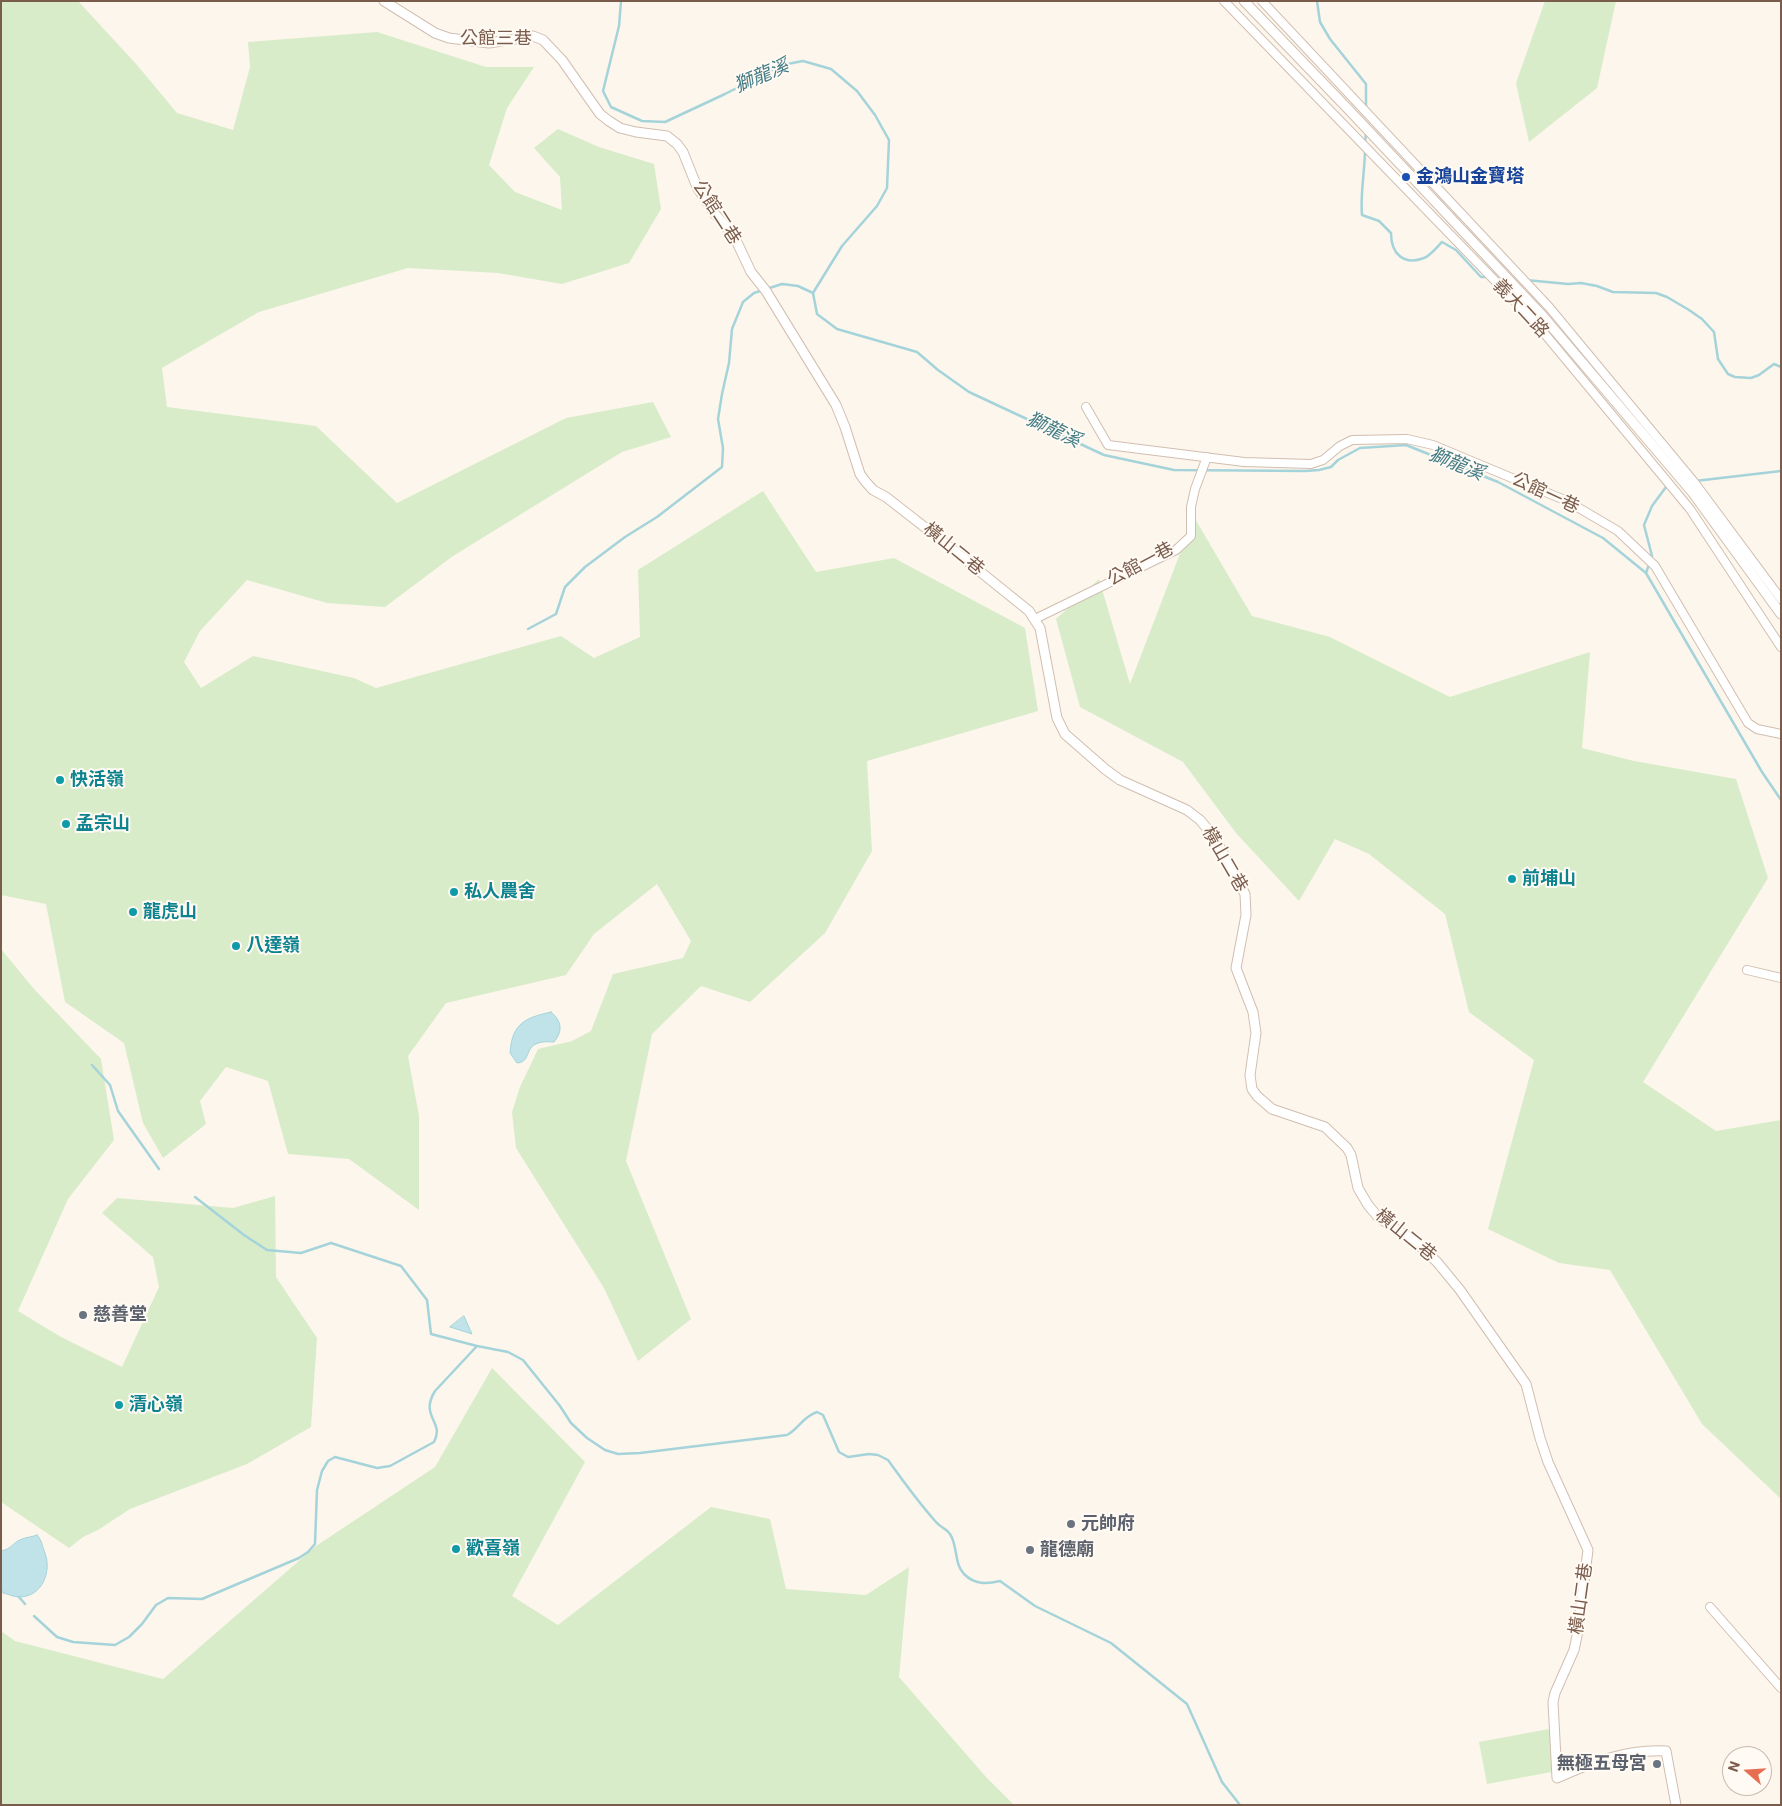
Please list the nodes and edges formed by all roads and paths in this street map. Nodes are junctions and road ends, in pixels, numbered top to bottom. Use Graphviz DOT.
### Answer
graph roads {
  1 [pos="384,1"];
  2 [pos="1224,1"];
  3 [pos="1244,1"];
  4 [pos="1262,1"];
  5 [pos="554,50"];
  6 [pos="764,288"];
  7 [pos="1086,407"];
  8 [pos="1205,461"];
  9 [pos="1777,595"];
  10 [pos="1781,614"];
  11 [pos="1035,619"];
  12 [pos="1781,647"];
  13 [pos="1781,734"];
  14 [pos="1746,970"];
  15 [pos="1781,978"];
  16 [pos="1710,1608"];
  17 [pos="1781,1688"];
  18 [pos="1676,1805"];
  1 -- 5 [label="street, 公館三巷"];
  2 -- 12 [label="street, 義大二路"];
  3 -- 9 [label="street, 義大二路"];
  4 -- 9 [label="street, 義大二路"];
  5 -- 6 [label="street, 公館二巷"];
  6 -- 11 [label="street, 橫山二巷"];
  7 -- 8 [label="street, 公館一巷"];
  8 -- 11 [label="street, 公館一巷"];
  8 -- 13 [label="street, 公館一巷"];
  9 -- 10 [label="street, 義大二路"];
  11 -- 18 [label="street, 橫山二巷"];
  14 -- 15 [label="street"];
  16 -- 17 [label="street"];
}
